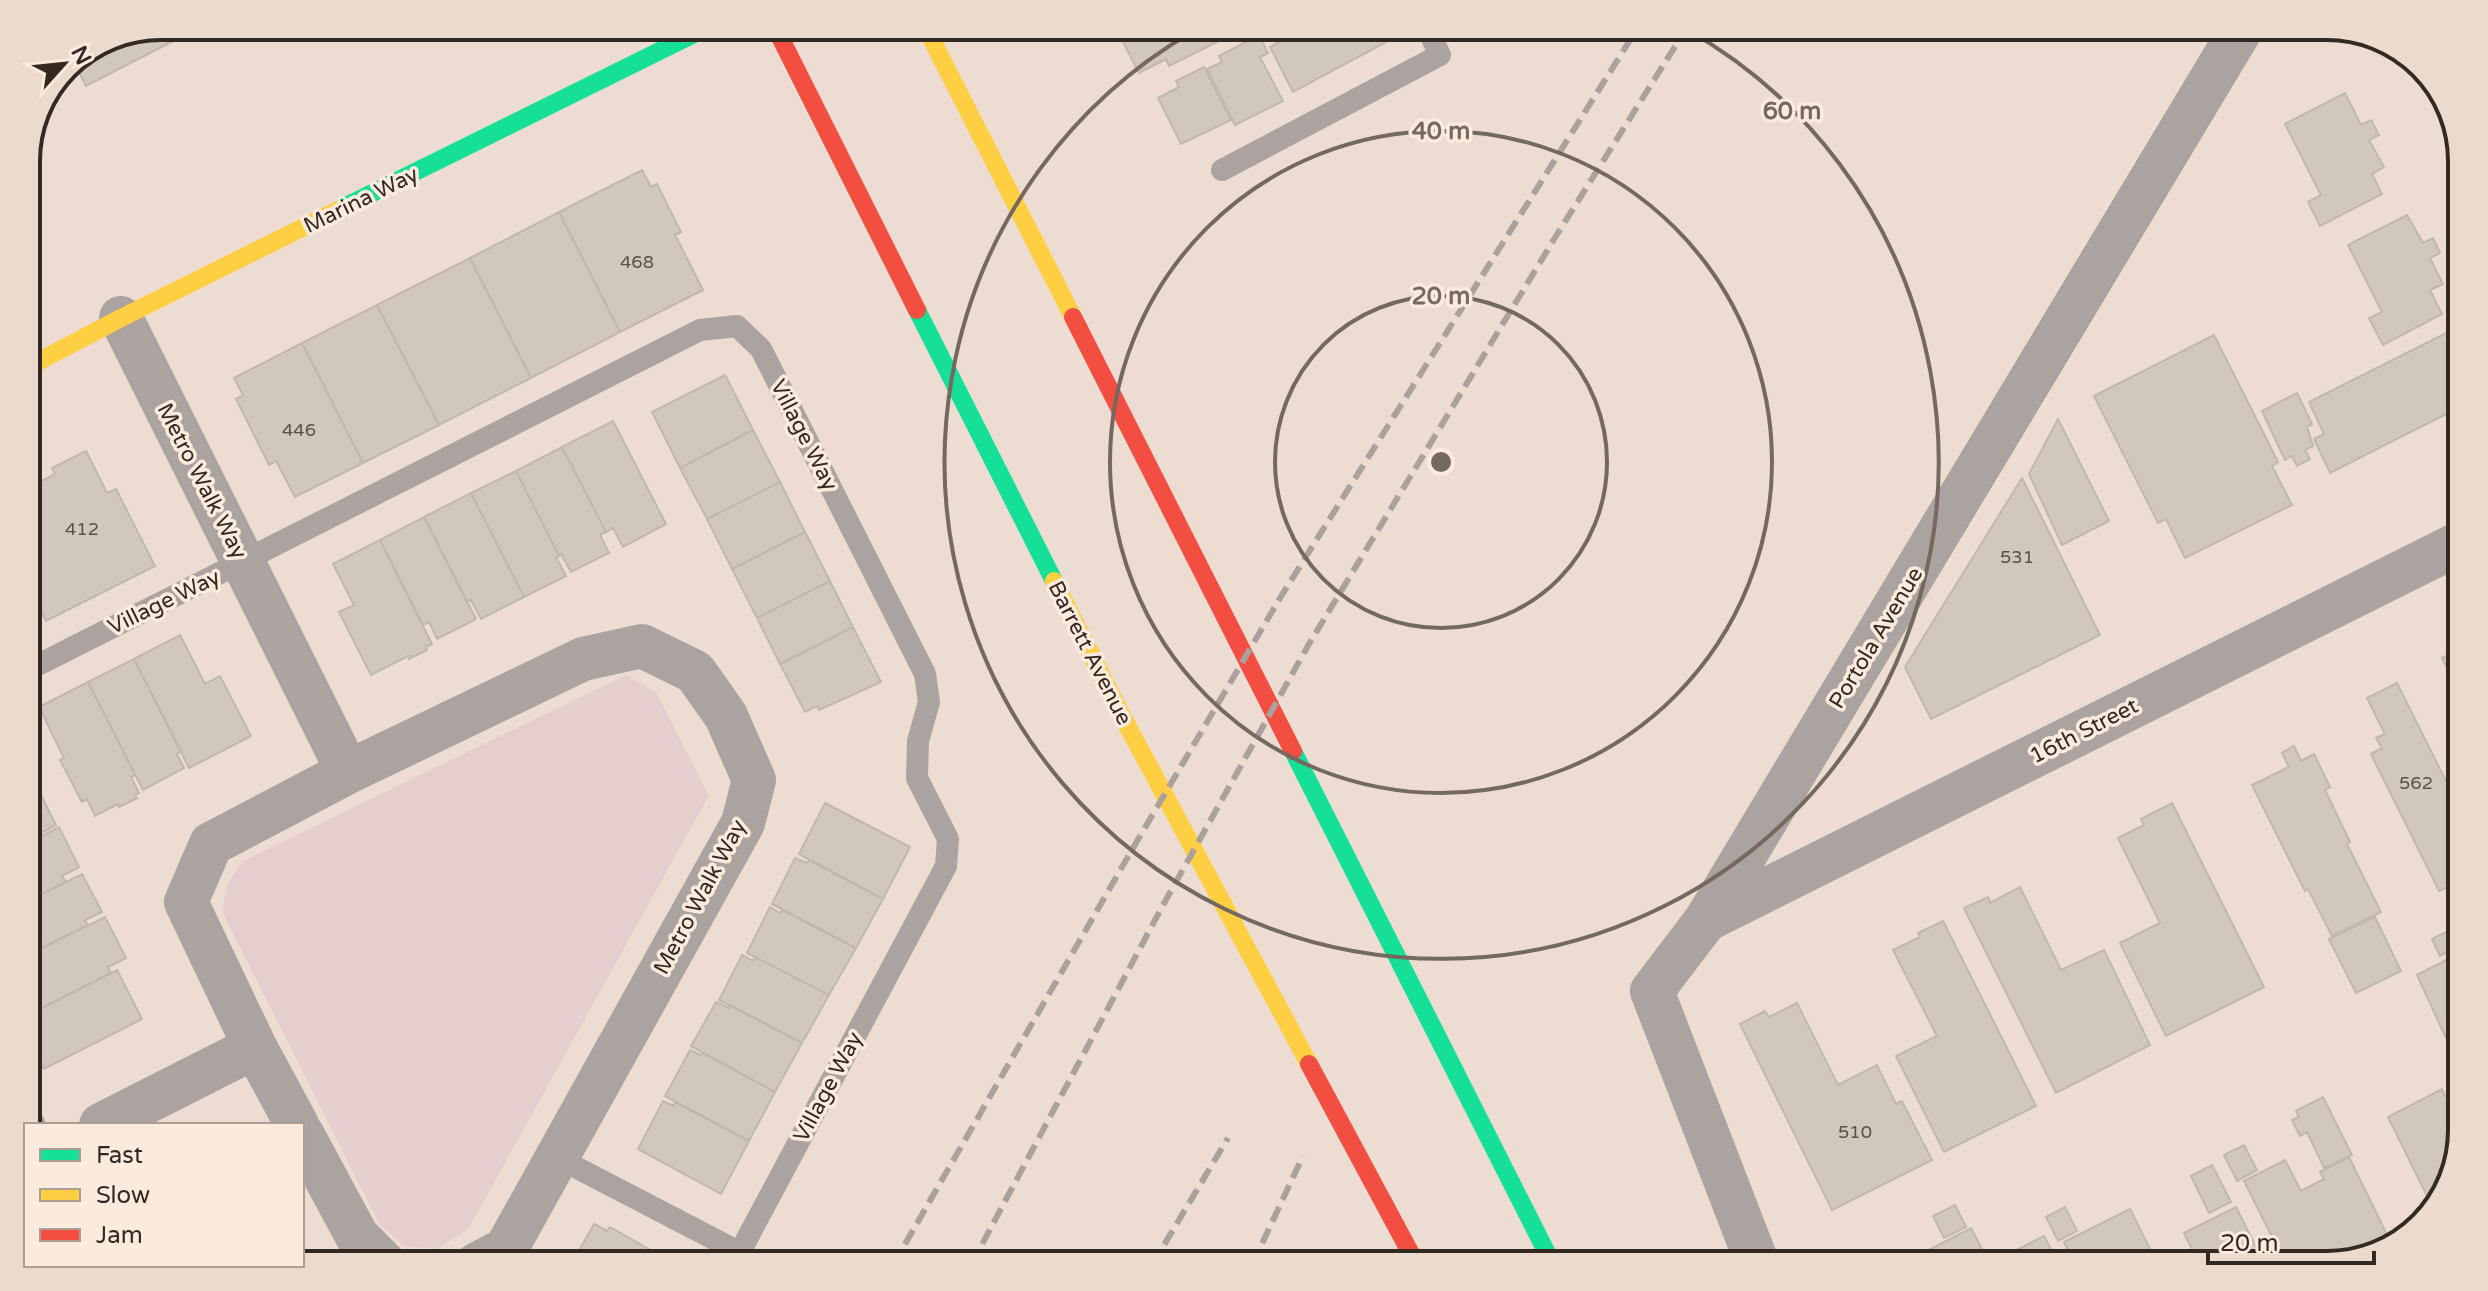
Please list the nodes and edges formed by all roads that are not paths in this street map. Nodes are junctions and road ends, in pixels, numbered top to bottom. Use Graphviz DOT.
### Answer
graph roads {
  1 [pos="682,40"];
  2 [pos="782,40"];
  3 [pos="932,40"];
  4 [pos="1433,40"];
  5 [pos="2235,40"];
  6 [pos="1222,170"];
  7 [pos="121,318"];
  8 [pos="40,361"];
  9 [pos="2448,549"];
  10 [pos="244,563"];
  11 [pos="40,664"];
  12 [pos="348,772"];
  13 [pos="1706,920"];
  14 [pos="255,1047"];
  15 [pos="105,1123"];
  16 [pos="296,1123"];
  17 [pos="304,1138"];
  18 [pos="558,1158"];
  19 [pos="372,1251"];
  20 [pos="502,1251"];
  21 [pos="722,1251"];
  22 [pos="740,1251"];
  23 [pos="1409,1251"];
  24 [pos="1546,1251"];
  25 [pos="1753,1251"];
  1 -- 7 [label="main road, Marina Way"];
  2 -- 23 [label="main road, Barrett Avenue"];
  3 -- 24 [label="main road"];
  4 -- 6 [label="lane"];
  5 -- 13 [label="street, Portola Avenue"];
  7 -- 8 [label="main road, Marina Way"];
  7 -- 10 [label="street, Metro Walk Way"];
  9 -- 13 [label="street, 16th Street"];
  10 -- 11 [label="lane, Village Way"];
  10 -- 12 [label="street, Metro Walk Way"];
  10 -- 22 [label="lane, Village Way"];
  12 -- 14 [label="street, Metro Walk Way"];
  12 -- 18 [label="street, Metro Walk Way"];
  13 -- 25 [label="street, Portola Avenue"];
  14 -- 15 [label="street"];
  14 -- 16 [label="street, Metro Walk Way"];
  17 -- 19 [label="street"];
  18 -- 20 [label="street, Metro Walk Way"];
  18 -- 21 [label="lane"];
}
